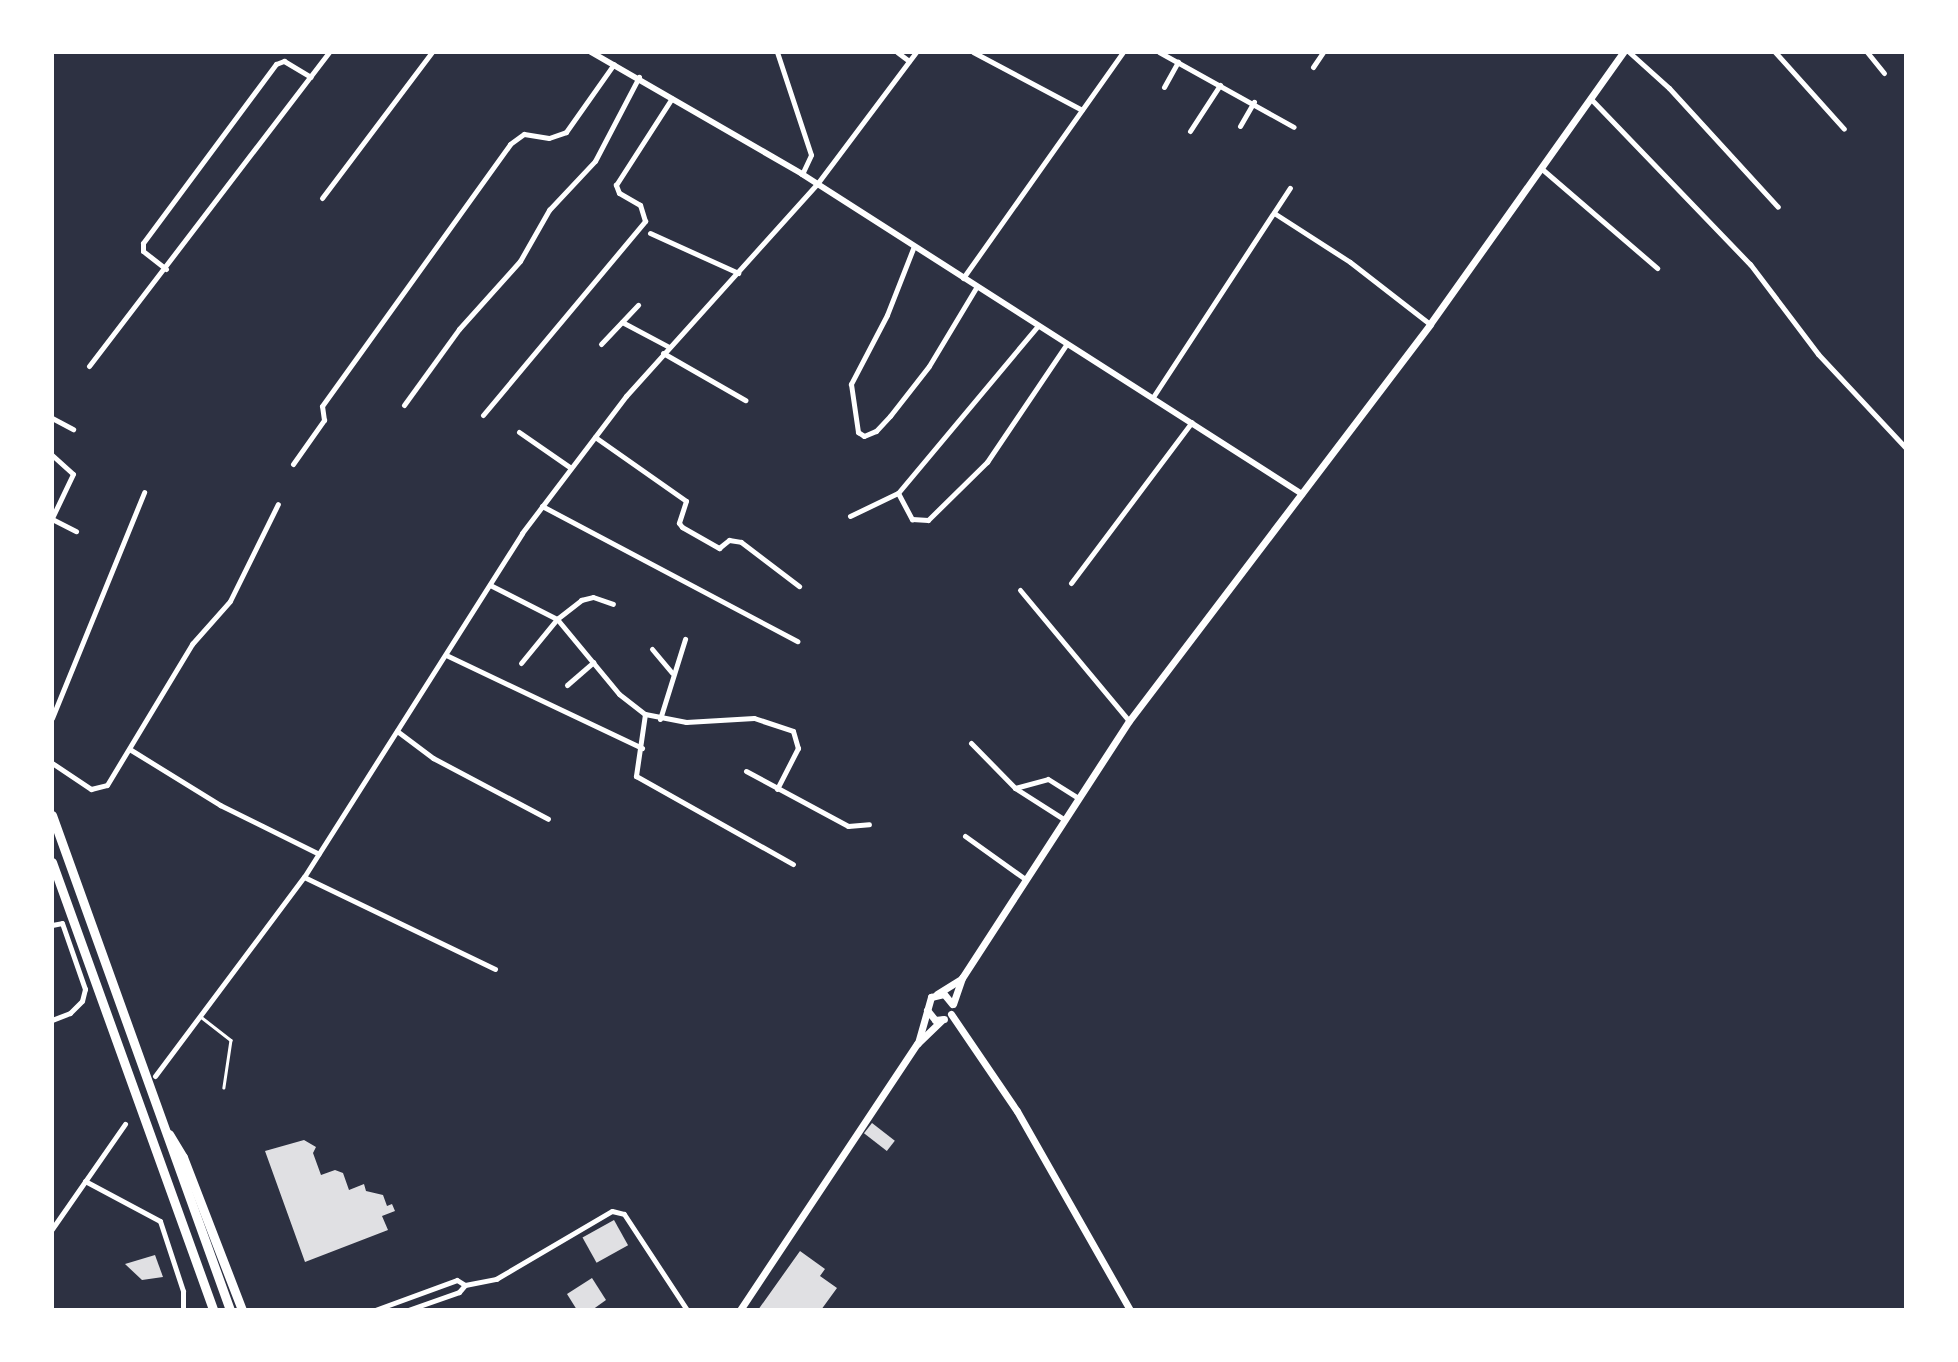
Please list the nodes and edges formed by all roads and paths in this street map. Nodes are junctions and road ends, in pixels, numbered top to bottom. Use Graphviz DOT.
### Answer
graph roads {
  1 [pos="329,52"];
  2 [pos="432,52"];
  3 [pos="591,52"];
  4 [pos="777,52"];
  5 [pos="897,52"];
  6 [pos="916,52"];
  7 [pos="974,52"];
  8 [pos="1123,52"];
  9 [pos="1159,52"];
  10 [pos="1323,52"];
  11 [pos="1623,52"];
  12 [pos="1629,52"];
  13 [pos="1775,52"];
  14 [pos="1867,52"];
  15 [pos="909,61"];
  16 [pos="1178,62"];
  17 [pos="614,64"];
  18 [pos="1313,67"];
  19 [pos="1884,73"];
  20 [pos="639,76"];
  21 [pos="312,77"];
  22 [pos="1220,85"];
  23 [pos="1164,87"];
  24 [pos="673,96"];
  25 [pos="1590,98"];
  26 [pos="1254,102"];
  27 [pos="1082,110"];
  28 [pos="1240,126"];
  29 [pos="1294,127"];
  30 [pos="1844,129"];
  31 [pos="1190,131"];
  32 [pos="1542,169"];
  33 [pos="802,174"];
  34 [pos="817,184"];
  35 [pos="1290,188"];
  36 [pos="322,198"];
  37 [pos="1778,207"];
  38 [pos="1274,213"];
  39 [pos="650,233"];
  40 [pos="914,246"];
  41 [pos="1657,268"];
  42 [pos="166,269"];
  43 [pos="738,273"];
  44 [pos="964,278"];
  45 [pos="977,286"];
  46 [pos="638,304"];
  47 [pos="622,322"];
  48 [pos="1430,324"];
  49 [pos="1037,327"];
  50 [pos="601,344"];
  51 [pos="1066,345"];
  52 [pos="669,346"];
  53 [pos="663,353"];
  54 [pos="89,366"];
  55 [pos="1153,397"];
  56 [pos="745,400"];
  57 [pos="404,405"];
  58 [pos="483,415"];
  59 [pos="52,418"];
  60 [pos="1192,422"];
  61 [pos="73,429"];
  62 [pos="519,432"];
  63 [pos="595,437"];
  64 [pos="1906,448"];
  65 [pos="52,455"];
  66 [pos="293,464"];
  67 [pos="571,468"];
  68 [pos="144,492"];
  69 [pos="898,493"];
  70 [pos="1302,494"];
  71 [pos="278,504"];
  72 [pos="542,506"];
  73 [pos="850,516"];
  74 [pos="52,518"];
  75 [pos="76,531"];
  76 [pos="1071,583"];
  77 [pos="490,585"];
  78 [pos="799,586"];
  79 [pos="1020,590"];
  80 [pos="613,604"];
  81 [pos="557,619"];
  82 [pos="685,639"];
  83 [pos="797,641"];
  84 [pos="652,649"];
  85 [pos="446,654"];
  86 [pos="593,662"];
  87 [pos="521,663"];
  88 [pos="672,673"];
  89 [pos="568,685"];
  90 [pos="645,714"];
  91 [pos="52,718"];
  92 [pos="660,719"];
  93 [pos="1129,721"];
  94 [pos="397,731"];
  95 [pos="971,743"];
  96 [pos="642,748"];
  97 [pos="131,750"];
  98 [pos="52,763"];
  99 [pos="746,771"];
  100 [pos="1015,788"];
  101 [pos="777,789"];
  102 [pos="1077,797"];
  103 [pos="52,815"];
  104 [pos="1062,818"];
  105 [pos="548,819"];
  106 [pos="869,824"];
  107 [pos="965,836"];
  108 [pos="319,853"];
  109 [pos="52,862"];
  110 [pos="793,863"];
  111 [pos="304,877"];
  112 [pos="1025,879"];
  113 [pos="52,925"];
  114 [pos="495,969"];
  115 [pos="962,978"];
  116 [pos="937,994"];
  117 [pos="953,1004"];
  118 [pos="927,1010"];
  119 [pos="951,1014"];
  120 [pos="200,1016"];
  121 [pos="52,1020"];
  122 [pos="942,1020"];
  123 [pos="917,1044"];
  124 [pos="155,1076"];
  125 [pos="224,1087"];
  126 [pos="159,1118"];
  127 [pos="125,1124"];
  128 [pos="85,1181"];
  129 [pos="52,1229"];
  130 [pos="465,1285"];
  131 [pos="183,1310"];
  132 [pos="213,1310"];
  133 [pos="230,1310"];
  134 [pos="242,1310"];
  135 [pos="375,1310"];
  136 [pos="408,1310"];
  137 [pos="687,1310"];
  138 [pos="740,1310"];
  139 [pos="1130,1310"];
  1 -- 21 [label="street"];
  2 -- 36 [label="street"];
  3 -- 17 [label="street"];
  4 -- 33 [label="street"];
  5 -- 15 [label="street"];
  6 -- 15 [label="street"];
  7 -- 27 [label="street"];
  8 -- 27 [label="street"];
  9 -- 16 [label="street"];
  10 -- 18 [label="street"];
  11 -- 25 [label="main road"];
  12 -- 37 [label="street"];
  13 -- 30 [label="street"];
  14 -- 19 [label="street"];
  15 -- 34 [label="street"];
  16 -- 22 [label="street"];
  16 -- 23 [label="street"];
  17 -- 20 [label="street"];
  17 -- 66 [label="street"];
  20 -- 24 [label="street"];
  20 -- 57 [label="street"];
  21 -- 42 [label="street"];
  21 -- 42 [label="street"];
  22 -- 26 [label="street"];
  22 -- 31 [label="street"];
  24 -- 33 [label="street"];
  24 -- 58 [label="street"];
  25 -- 32 [label="main road"];
  25 -- 64 [label="street"];
  26 -- 28 [label="street"];
  26 -- 29 [label="street"];
  27 -- 44 [label="street"];
  32 -- 41 [label="street"];
  32 -- 48 [label="main road"];
  33 -- 34 [label="street"];
  34 -- 40 [label="street"];
  34 -- 43 [label="street"];
  35 -- 38 [label="street"];
  38 -- 48 [label="street"];
  38 -- 55 [label="street"];
  39 -- 43 [label="street"];
  40 -- 44 [label="street"];
  40 -- 45 [label="street"];
  42 -- 54 [label="street"];
  43 -- 52 [label="street"];
  44 -- 45 [label="street"];
  45 -- 49 [label="street"];
  46 -- 47 [label="street"];
  47 -- 50 [label="street"];
  47 -- 52 [label="street"];
  48 -- 70 [label="main road"];
  49 -- 51 [label="street"];
  49 -- 69 [label="street"];
  51 -- 55 [label="street"];
  51 -- 69 [label="street"];
  52 -- 53 [label="street"];
  53 -- 56 [label="street"];
  53 -- 63 [label="street"];
  55 -- 60 [label="street"];
  59 -- 61 [label="street"];
  60 -- 70 [label="street"];
  60 -- 76 [label="street"];
  62 -- 67 [label="street"];
  63 -- 67 [label="street"];
  63 -- 78 [label="street"];
  65 -- 74 [label="street"];
  67 -- 72 [label="street"];
  68 -- 91 [label="street"];
  69 -- 73 [label="street"];
  70 -- 93 [label="main road"];
  71 -- 97 [label="street"];
  72 -- 77 [label="street"];
  72 -- 83 [label="street"];
  74 -- 75 [label="street"];
  77 -- 81 [label="street"];
  77 -- 85 [label="street"];
  79 -- 93 [label="street"];
  80 -- 81 [label="street"];
  81 -- 86 [label="street"];
  81 -- 87 [label="street"];
  82 -- 88 [label="street"];
  84 -- 88 [label="street"];
  85 -- 94 [label="street"];
  85 -- 96 [label="street"];
  86 -- 89 [label="street"];
  86 -- 90 [label="street"];
  88 -- 92 [label="street"];
  90 -- 92 [label="street"];
  90 -- 96 [label="street"];
  92 -- 101 [label="street"];
  93 -- 102 [label="main road"];
  94 -- 105 [label="street"];
  94 -- 108 [label="street"];
  95 -- 100 [label="street"];
  96 -- 110 [label="street"];
  97 -- 98 [label="street"];
  97 -- 108 [label="street"];
  99 -- 101 [label="street"];
  100 -- 102 [label="street"];
  100 -- 104 [label="street"];
  101 -- 106 [label="street"];
  102 -- 104 [label="main road"];
  103 -- 126 [label="highway"];
  104 -- 112 [label="main road"];
  107 -- 112 [label="street"];
  108 -- 111 [label="street"];
  109 -- 132 [label="highway"];
  111 -- 114 [label="street"];
  111 -- 120 [label="street"];
  112 -- 115 [label="main road"];
  113 -- 121 [label="street"];
  115 -- 116 [label="main road"];
  115 -- 117 [label="main road"];
  116 -- 117 [label="main road"];
  116 -- 118 [label="main road"];
  117 -- 119 [label="main road"];
  118 -- 122 [label="main road"];
  118 -- 123 [label="main road"];
  119 -- 122 [label="main road"];
  119 -- 139 [label="main road"];
  120 -- 124 [label="street"];
  120 -- 125 [label="lane"];
  122 -- 123 [label="main road"];
  123 -- 138 [label="main road"];
  126 -- 133 [label="highway"];
  126 -- 134 [label="highway"];
  127 -- 128 [label="street"];
  128 -- 129 [label="street"];
  128 -- 131 [label="street"];
  130 -- 135 [label="street"];
  130 -- 136 [label="street"];
  130 -- 137 [label="street"];
}
